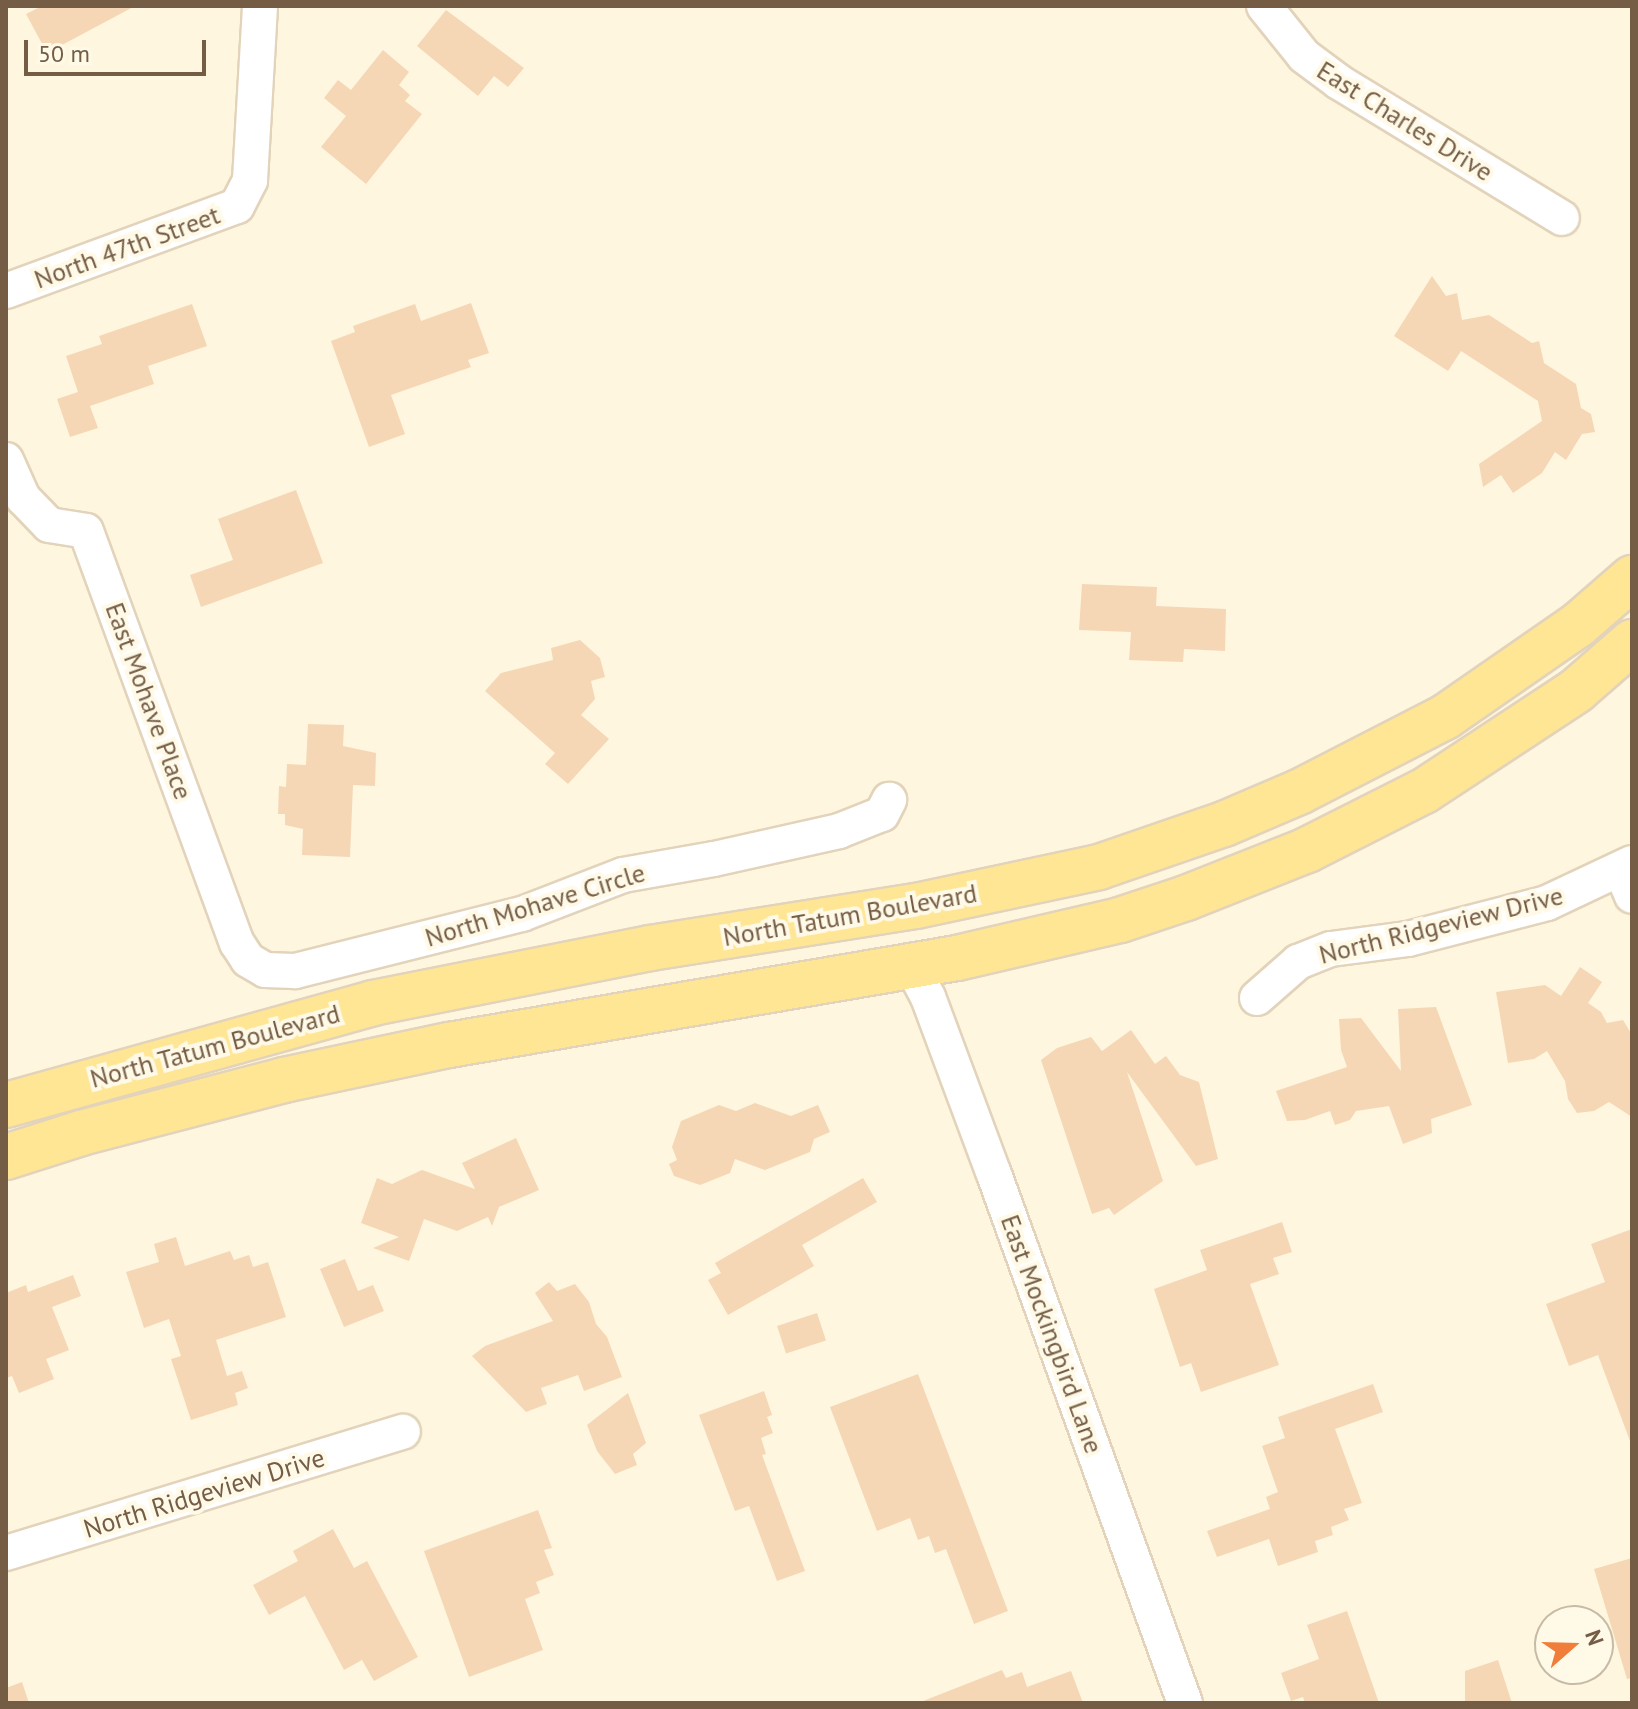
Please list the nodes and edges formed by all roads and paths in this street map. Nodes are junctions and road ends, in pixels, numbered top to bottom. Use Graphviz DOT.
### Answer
graph roads {
  1 [pos="260,6"];
  2 [pos="1264,6"];
  3 [pos="1562,218"];
  4 [pos="6,291"];
  5 [pos="6,460"];
  6 [pos="1632,578"];
  7 [pos="1632,642"];
  8 [pos="889,800"];
  9 [pos="1628,877"];
  10 [pos="912,967"];
  11 [pos="265,970"];
  12 [pos="1257,998"];
  13 [pos="373,1003"];
  14 [pos="6,1105"];
  15 [pos="6,1157"];
  16 [pos="403,1432"];
  17 [pos="6,1553"];
  18 [pos="1185,1703"];
  1 -- 4 [label="street, North 47th Street"];
  2 -- 3 [label="street, East Charles Drive"];
  5 -- 11 [label="street, East Mohave Place"];
  6 -- 13 [label="main road, North Tatum Boulevard"];
  7 -- 10 [label="main road, North Tatum Boulevard"];
  8 -- 11 [label="street, North Mohave Circle"];
  9 -- 12 [label="street, North Ridgeview Drive"];
  10 -- 13 [label="main road"];
  10 -- 15 [label="main road, North Tatum Boulevard"];
  10 -- 18 [label="street, East Mockingbird Lane"];
  13 -- 14 [label="main road, North Tatum Boulevard"];
  16 -- 17 [label="street, North Ridgeview Drive"];
}
